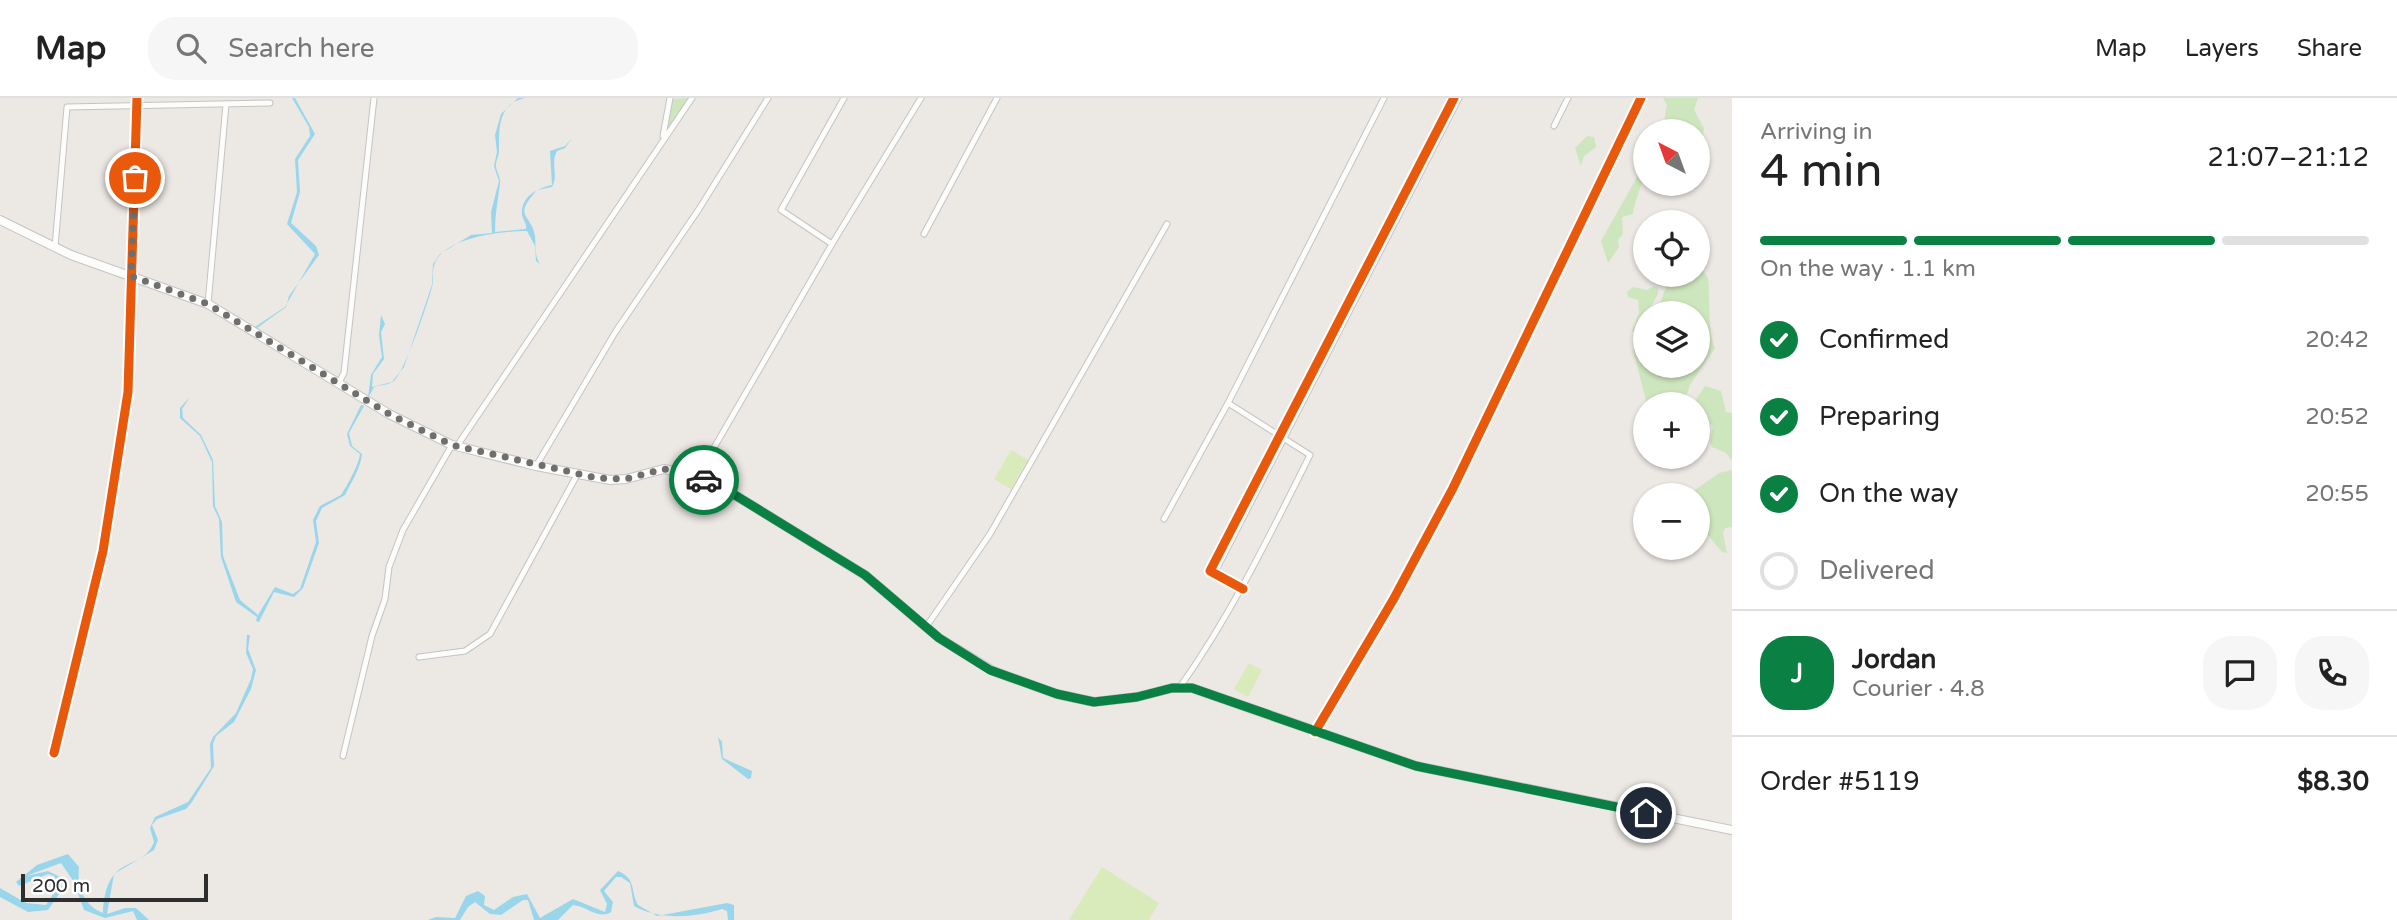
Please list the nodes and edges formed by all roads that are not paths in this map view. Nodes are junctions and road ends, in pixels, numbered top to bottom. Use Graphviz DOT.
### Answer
graph roads {
  1 [pos="374,98"];
  2 [pos="670,98"];
  3 [pos="692,98"];
  4 [pos="768,98"];
  5 [pos="844,98"];
  6 [pos="921,98"];
  7 [pos="998,98"];
  8 [pos="1384,98"];
  9 [pos="1457,98"];
  10 [pos="1568,98"];
  11 [pos="1641,98"];
  12 [pos="137,102"];
  13 [pos="270,103"];
  14 [pos="226,104"];
  15 [pos="1554,126"];
  16 [pos="662,141"];
  17 [pos="0,220"];
  18 [pos="1167,224"];
  19 [pos="924,234"];
  20 [pos="832,244"];
  21 [pos="55,247"];
  22 [pos="131,276"];
  23 [pos="208,304"];
  24 [pos="338,384"];
  25 [pos="1228,403"];
  26 [pos="1282,437"];
  27 [pos="454,445"];
  28 [pos="536,466"];
  29 [pos="576,475"];
  30 [pos="697,477"];
  31 [pos="1164,519"];
  32 [pos="1243,589"];
  33 [pos="926,627"];
  34 [pos="419,657"];
  35 [pos="1180,687"];
  36 [pos="1315,732"];
  37 [pos="54,753"];
  38 [pos="343,756"];
  39 [pos="1732,831"];
  1 -- 24 [label="street"];
  2 -- 16 [label="street"];
  3 -- 16 [label="street"];
  4 -- 28 [label="street"];
  5 -- 20 [label="street"];
  6 -- 20 [label="street"];
  7 -- 19 [label="street"];
  8 -- 25 [label="street"];
  9 -- 26 [label="street"];
  10 -- 15 [label="street"];
  11 -- 36 [label="street"];
  12 -- 14 [label="street"];
  12 -- 21 [label="street"];
  12 -- 22 [label="street"];
  13 -- 14 [label="street"];
  14 -- 23 [label="street"];
  16 -- 27 [label="street"];
  17 -- 21 [label="main road"];
  18 -- 33 [label="street"];
  20 -- 30 [label="street"];
  21 -- 22 [label="main road"];
  22 -- 23 [label="main road"];
  22 -- 37 [label="street"];
  23 -- 24 [label="main road"];
  24 -- 27 [label="main road"];
  25 -- 26 [label="street"];
  25 -- 31 [label="street"];
  26 -- 32 [label="street"];
  26 -- 32 [label="street"];
  27 -- 28 [label="main road"];
  27 -- 38 [label="street"];
  28 -- 29 [label="main road"];
  29 -- 30 [label="main road"];
  29 -- 34 [label="street"];
  30 -- 33 [label="main road"];
  32 -- 35 [label="street"];
  33 -- 35 [label="main road"];
  35 -- 36 [label="main road"];
  36 -- 39 [label="main road"];
}
